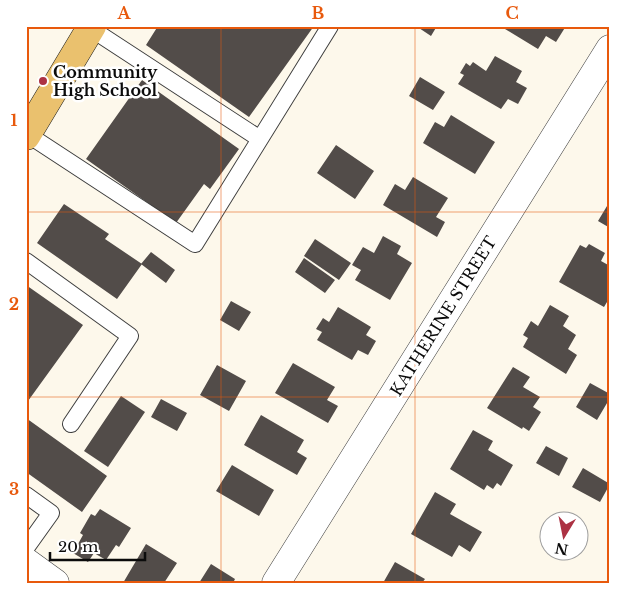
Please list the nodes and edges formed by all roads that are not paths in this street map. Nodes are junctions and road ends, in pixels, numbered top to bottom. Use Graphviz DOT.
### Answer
graph roads {
  1 [pos="330,26"];
  2 [pos="91,27"];
  3 [pos="610,49"];
  4 [pos="27,135"];
  5 [pos="260,139"];
  6 [pos="26,261"];
  7 [pos="70,424"];
  8 [pos="26,495"];
  9 [pos="26,548"];
  10 [pos="26,562"];
  11 [pos="55,583"];
  12 [pos="276,583"];
  1 -- 5 [label="lane"];
  2 -- 4 [label="main road"];
  2 -- 5 [label="lane"];
  3 -- 12 [label="street, KATHERINE STREET"];
  4 -- 5 [label="lane"];
  6 -- 7 [label="lane"];
  8 -- 9 [label="lane"];
  10 -- 11 [label="street"];
}
